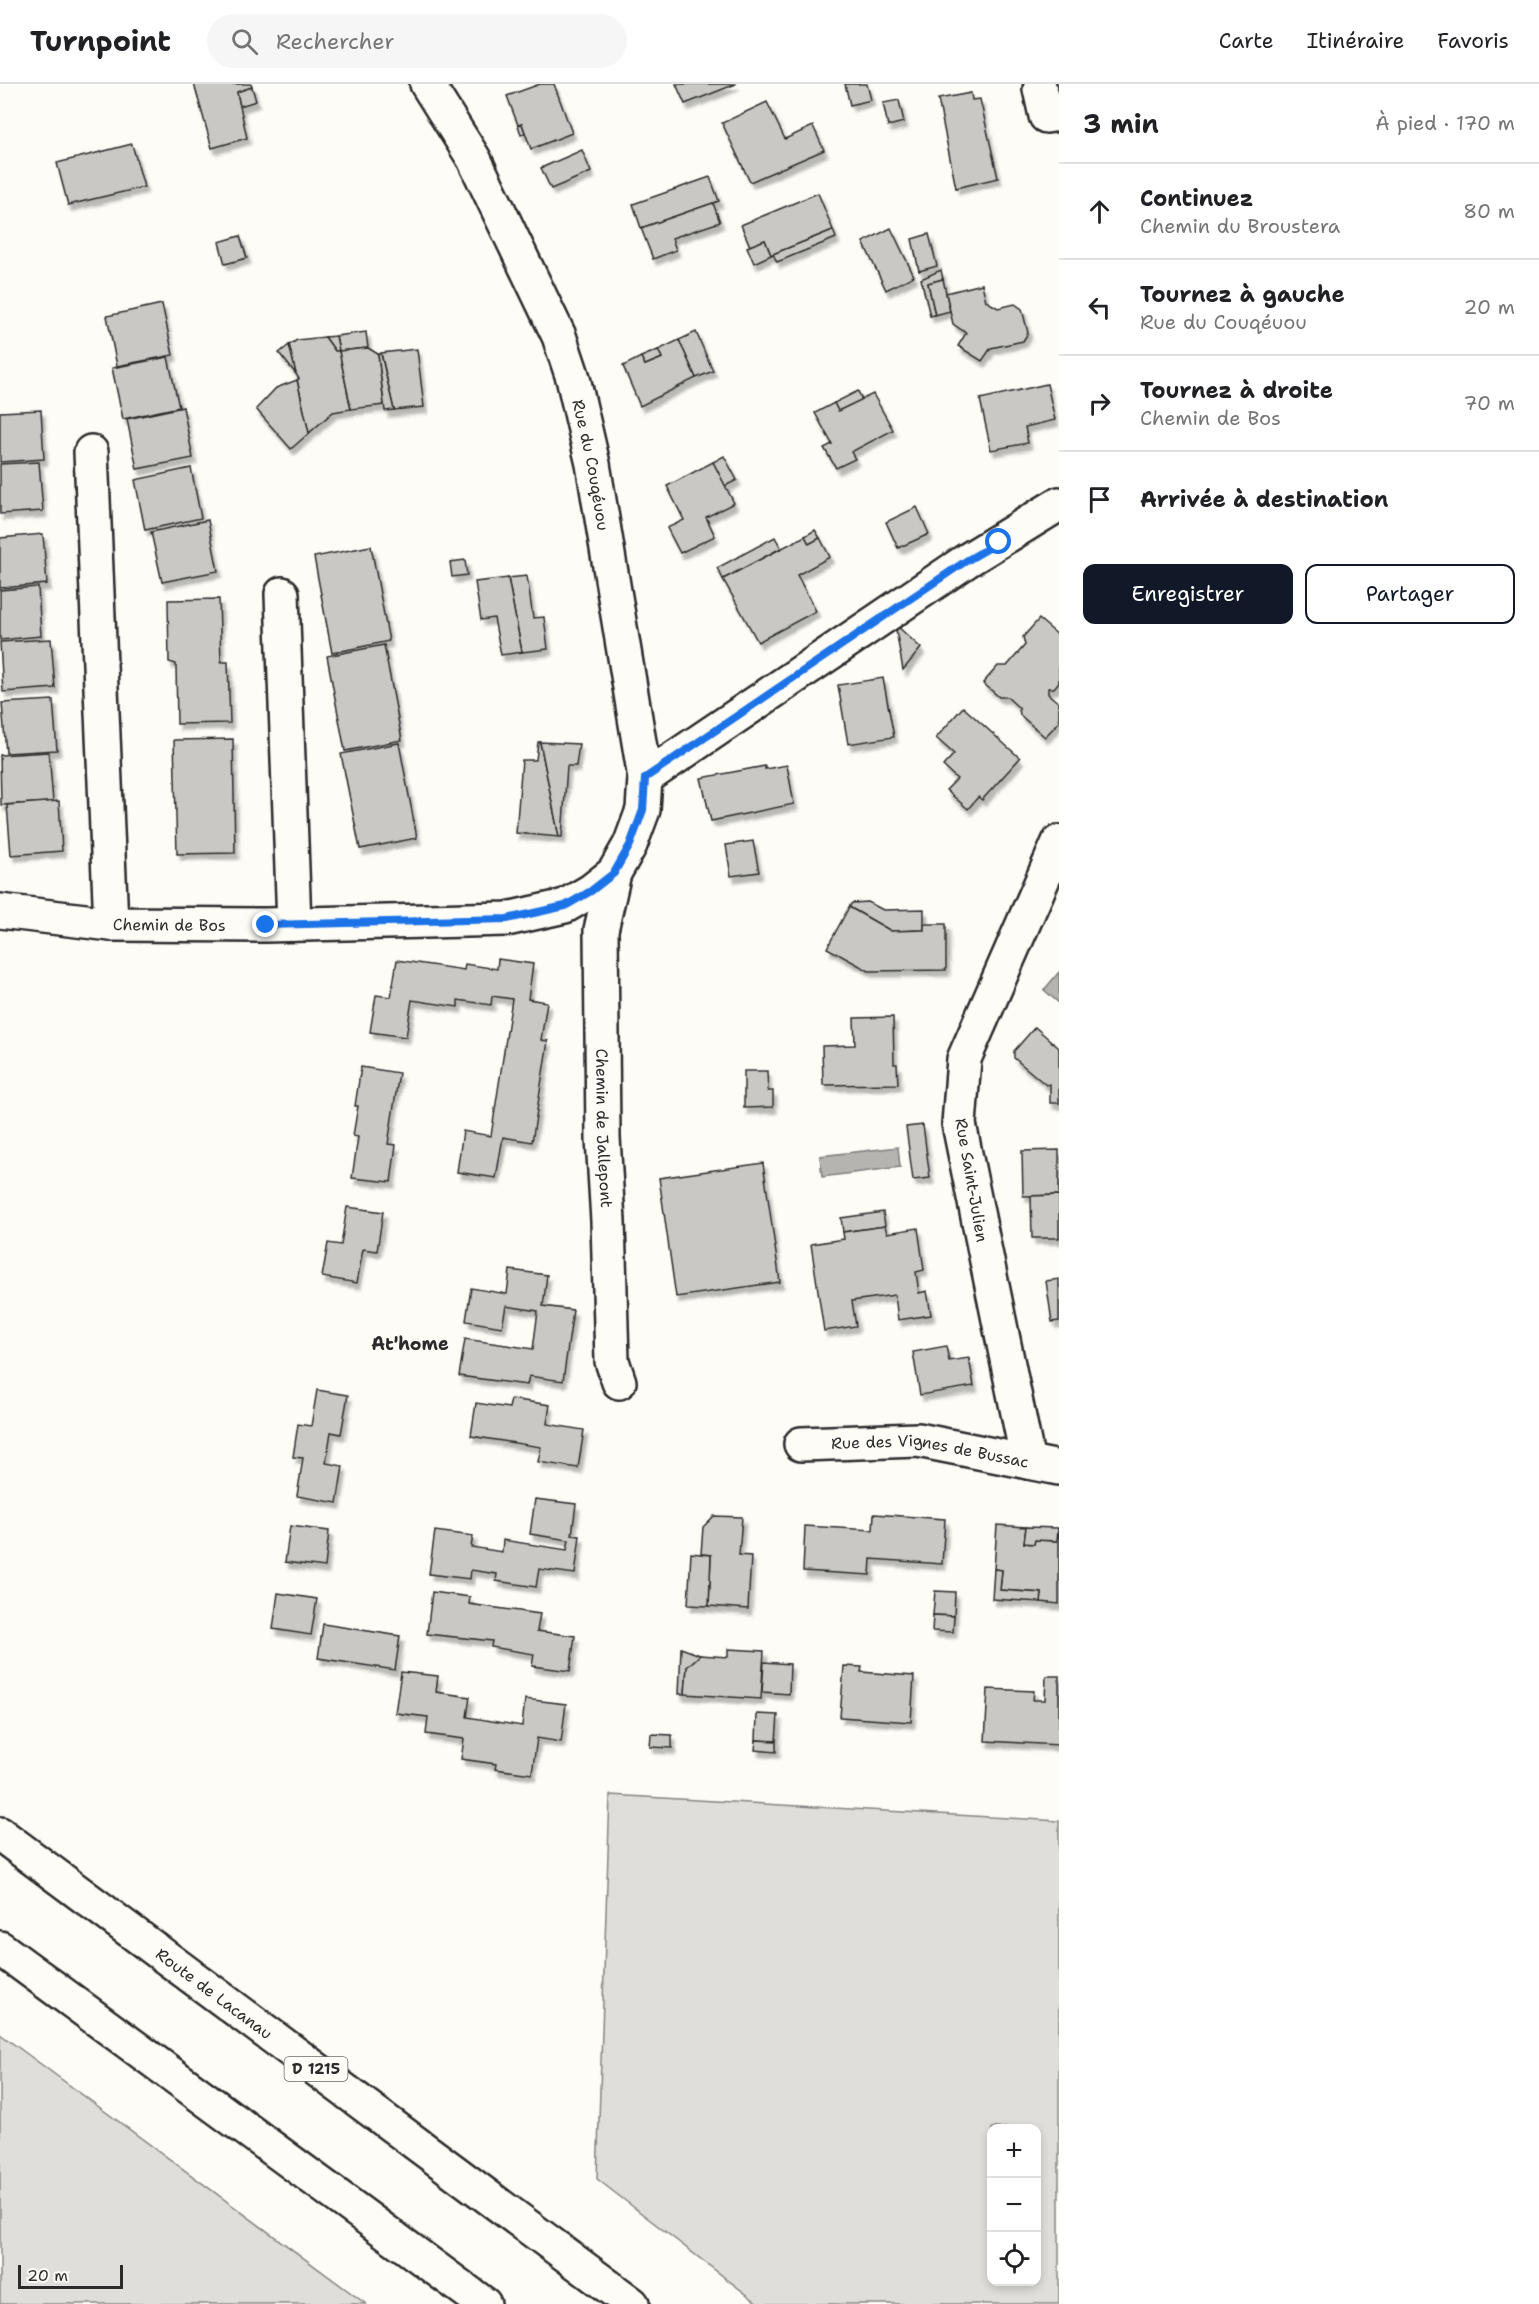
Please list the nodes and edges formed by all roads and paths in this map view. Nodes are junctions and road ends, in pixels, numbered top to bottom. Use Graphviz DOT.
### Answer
graph roads {
  1 [pos="427,84"];
  2 [pos="91,452"];
  3 [pos="1059,504"];
  4 [pos="282,594"];
  5 [pos="645,778"];
  6 [pos="1059,842"];
  7 [pos="614,873"];
  8 [pos="0,911"];
  9 [pos="111,924"];
  10 [pos="294,924"];
  11 [pos="619,1382"];
  12 [pos="801,1444"];
  13 [pos="1043,1465"];
  14 [pos="0,1834"];
  15 [pos="0,1948"];
  16 [pos="484,2304"];
  17 [pos="632,2304"];
  1 -- 5 [label="street, Rue du Couqéuou"];
  2 -- 9 [label="street"];
  3 -- 5 [label="street"];
  4 -- 10 [label="street"];
  5 -- 7 [label="street, Rue du Couqéuou"];
  6 -- 13 [label="street, Rue Saint-Julien"];
  7 -- 10 [label="street, Chemin de Bos"];
  7 -- 11 [label="street, Chemin de Jallepont"];
  8 -- 9 [label="street, Chemin de Bos"];
  9 -- 10 [label="street, Chemin de Bos"];
  12 -- 13 [label="street, Rue des Vignes de Bussac"];
  14 -- 17 [label="street, Route de Lacanau / D 1215"];
  15 -- 16 [label="street"];
}
